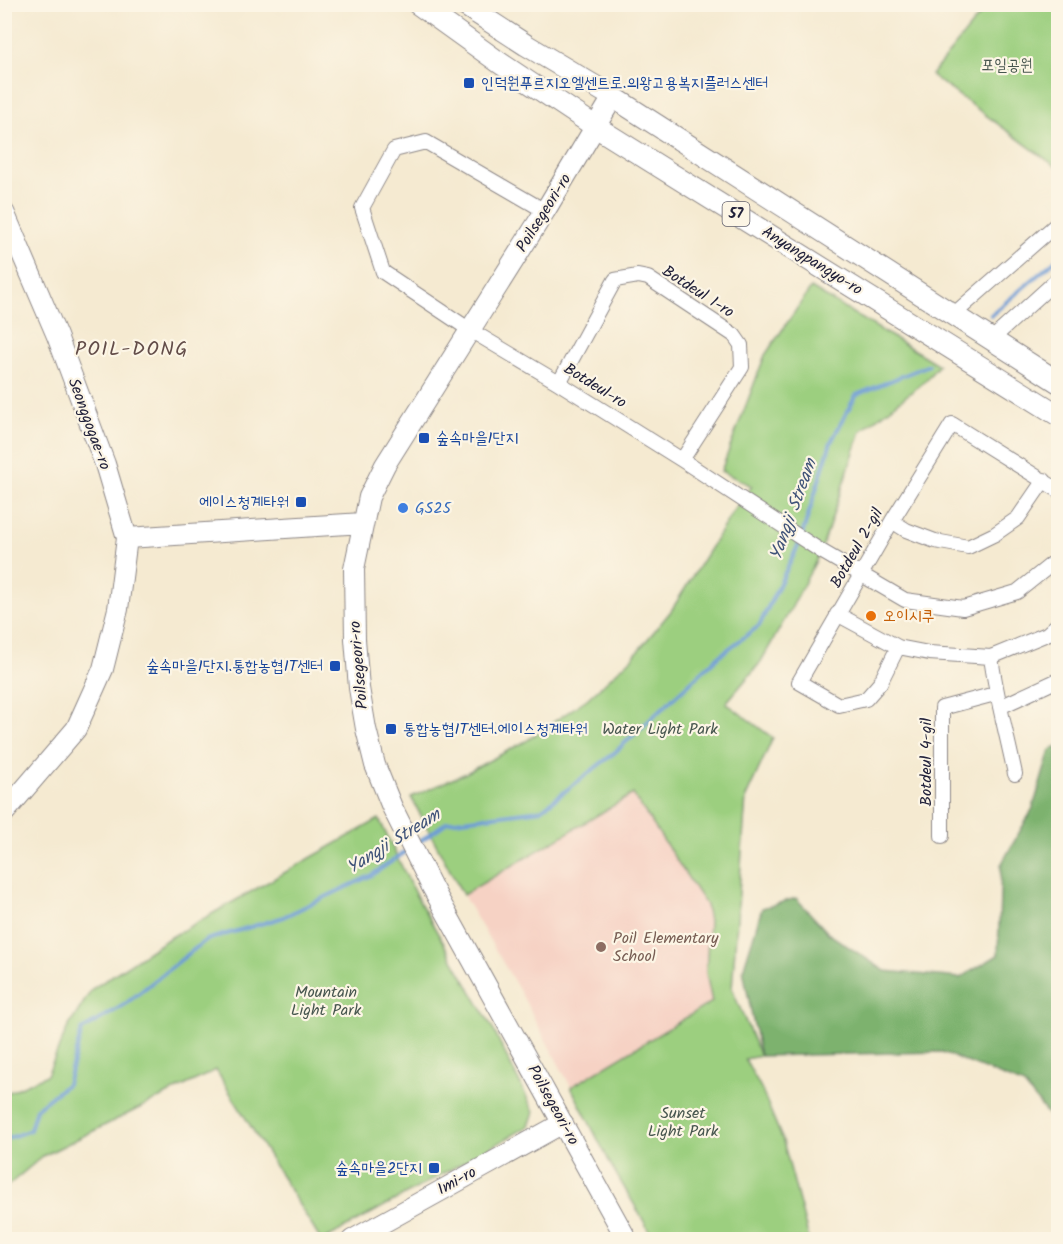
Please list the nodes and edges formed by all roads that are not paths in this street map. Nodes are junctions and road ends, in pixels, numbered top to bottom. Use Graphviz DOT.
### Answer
graph roads {
  1 [pos="418,4"];
  2 [pos="463,4"];
  3 [pos="613,97"];
  4 [pos="597,127"];
  5 [pos="545,211"];
  6 [pos="4,212"];
  7 [pos="1059,223"];
  8 [pos="1059,279"];
  9 [pos="953,315"];
  10 [pos="470,330"];
  11 [pos="992,339"];
  12 [pos="1059,382"];
  13 [pos="559,383"];
  14 [pos="1059,415"];
  15 [pos="682,460"];
  16 [pos="1044,480"];
  17 [pos="1059,490"];
  18 [pos="892,521"];
  19 [pos="363,523"];
  20 [pos="127,538"];
  21 [pos="1059,560"];
  22 [pos="861,576"];
  23 [pos="837,614"];
  24 [pos="1059,624"];
  25 [pos="898,647"];
  26 [pos="991,657"];
  27 [pos="1059,680"];
  28 [pos="998,700"];
  29 [pos="1015,774"];
  30 [pos="4,813"];
  31 [pos="942,836"];
  32 [pos="563,1123"];
  33 [pos="352,1239"];
  34 [pos="627,1239"];
  1 -- 4 [label="main road, Anyangpangyo-ro / 57"];
  2 -- 3 [label="main road, Anyangpangyo-ro / 57"];
  3 -- 4 [label="street, Poilsegeori-ro"];
  3 -- 9 [label="main road, Anyangpangyo-ro / 57"];
  4 -- 5 [label="street, Poilsegeori-ro"];
  4 -- 14 [label="main road, Anyangpangyo-ro / 57"];
  5 -- 10 [label="street, Poilsegeori-ro"];
  5 -- 10 [label="street, Botdeul-ro"];
  6 -- 20 [label="street, Seonggogae-ro"];
  7 -- 9 [label="street"];
  8 -- 11 [label="street"];
  9 -- 11 [label="main road, Anyangpangyo-ro / 57"];
  10 -- 13 [label="street, Botdeul-ro"];
  10 -- 19 [label="street, Poilsegeori-ro"];
  11 -- 12 [label="main road, Anyangpangyo-ro / 57"];
  13 -- 15 [label="street, Botdeul-ro"];
  13 -- 15 [label="street, Botdeul 1-ro"];
  15 -- 22 [label="street, Botdeul-ro"];
  16 -- 17 [label="street, Botdeul 2-gil"];
  16 -- 18 [label="street"];
  16 -- 18 [label="street, Botdeul 2-gil"];
  18 -- 22 [label="street, Botdeul 2-gil"];
  19 -- 20 [label="street"];
  19 -- 32 [label="street, Poilsegeori-ro"];
  20 -- 30 [label="street, Seonggogae-ro"];
  21 -- 22 [label="street, Botdeul-ro"];
  22 -- 23 [label="street, Botdeul 2-gil"];
  23 -- 25 [label="street"];
  23 -- 25 [label="street, Botdeul 2-gil"];
  24 -- 26 [label="street"];
  25 -- 26 [label="street"];
  26 -- 28 [label="street"];
  27 -- 28 [label="street, Botdeul 4-gil"];
  28 -- 29 [label="street"];
  28 -- 31 [label="street, Botdeul 4-gil"];
  32 -- 33 [label="street, Imi-ro"];
  32 -- 34 [label="street, Poilsegeori-ro"];
}
